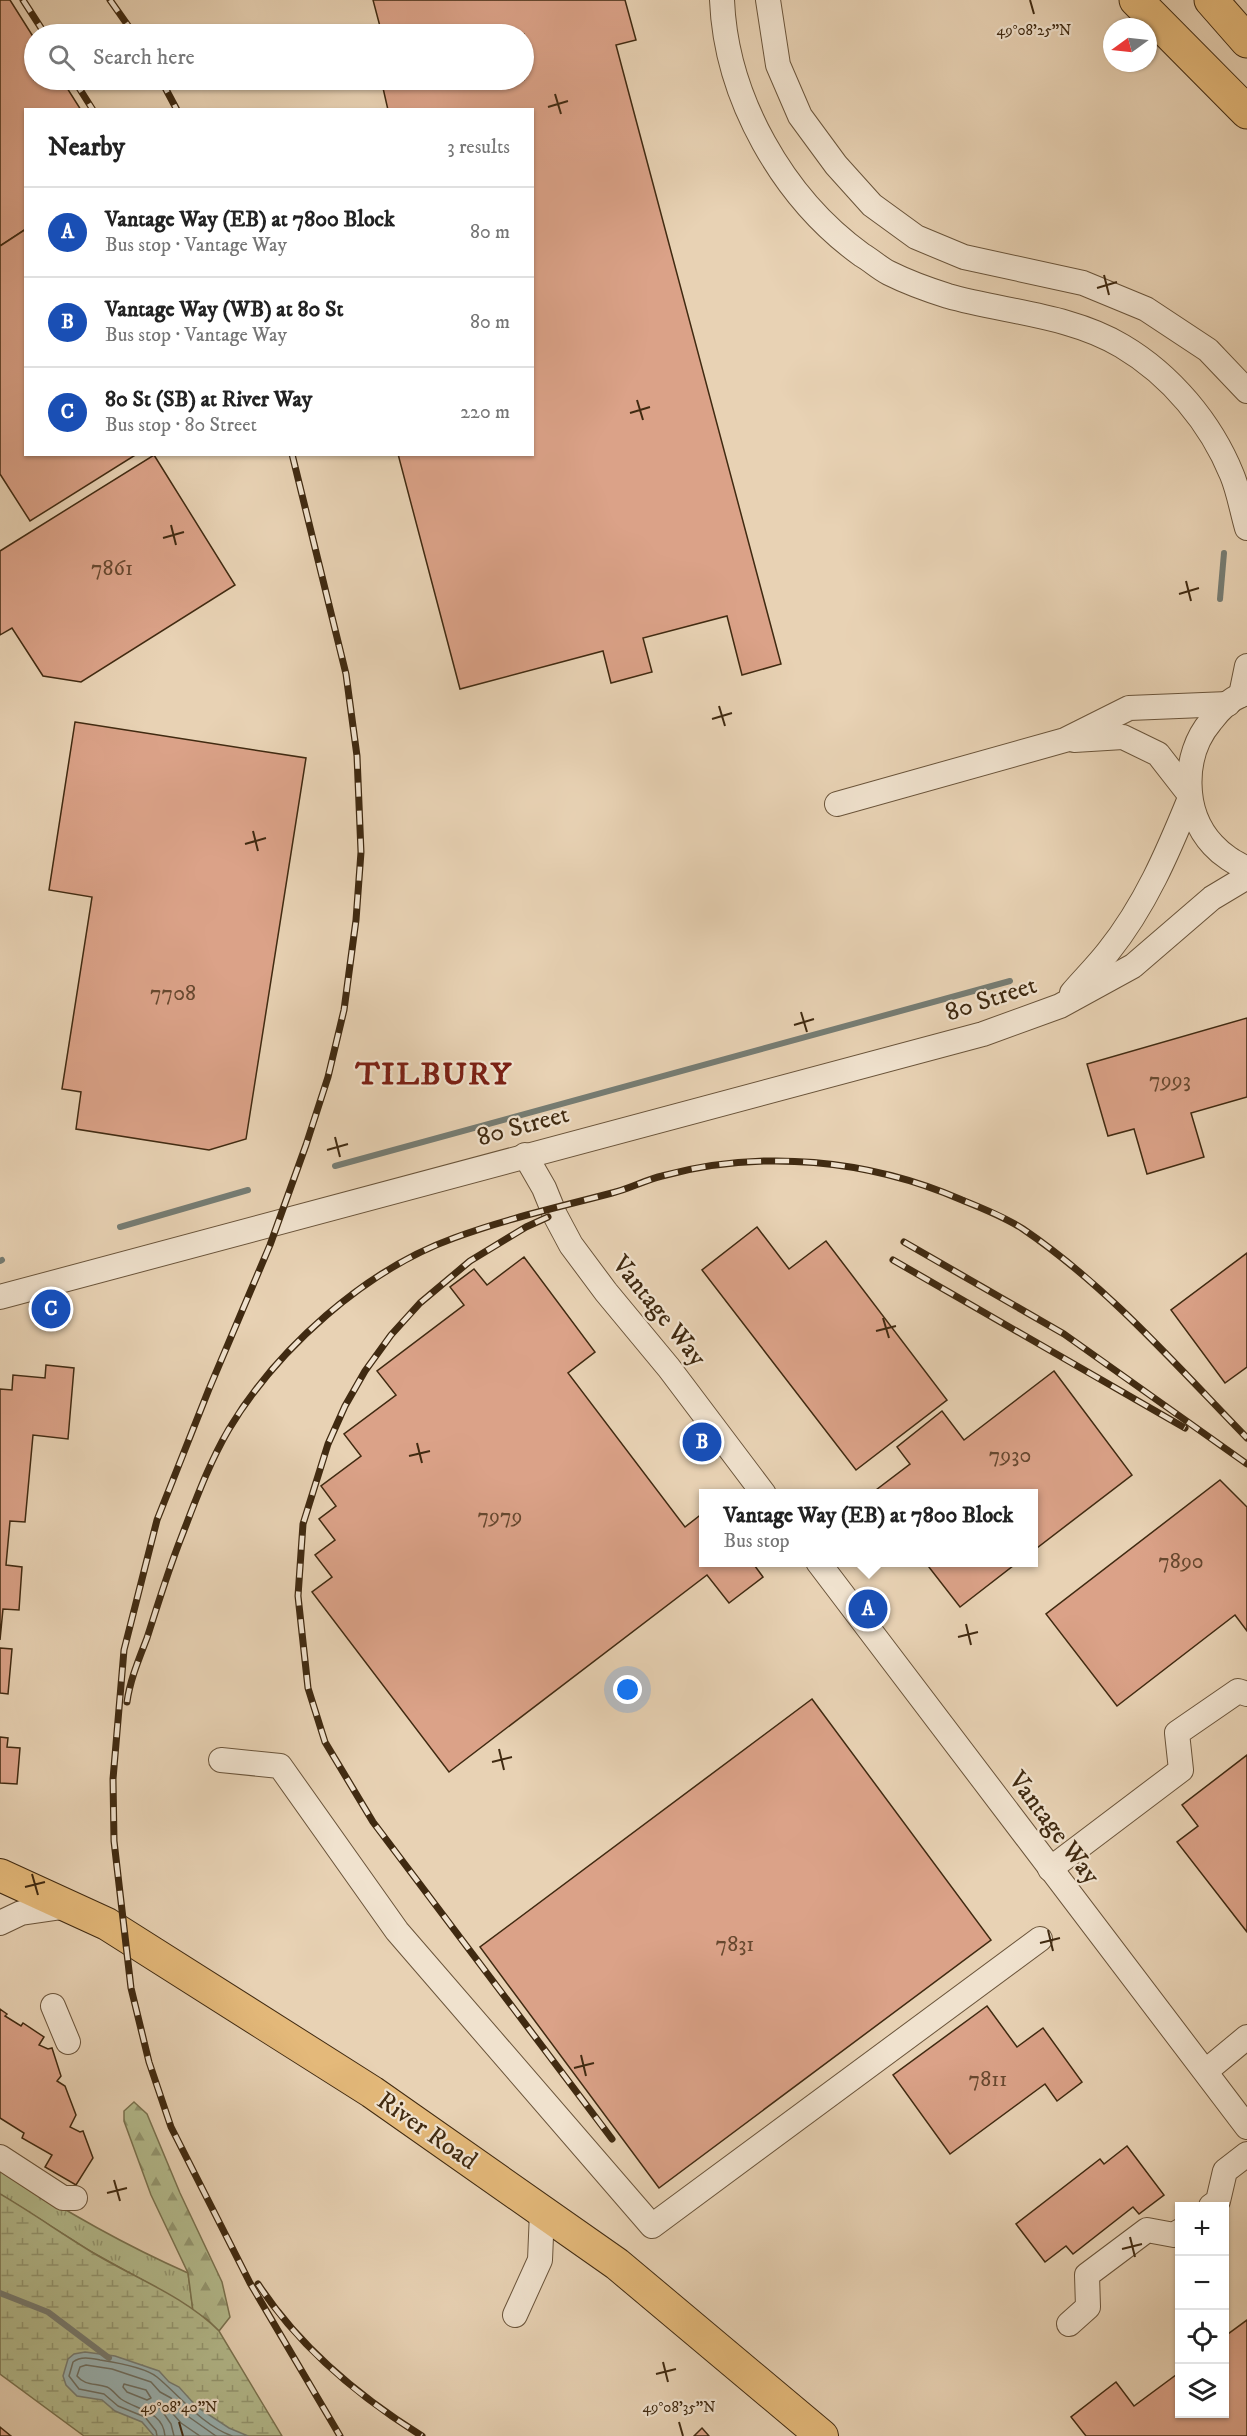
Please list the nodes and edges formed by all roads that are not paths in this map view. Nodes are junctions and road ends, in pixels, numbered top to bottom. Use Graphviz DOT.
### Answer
graph roads {
  1 [pos="722,0"];
  2 [pos="768,0"];
  3 [pos="1136,0"];
  4 [pos="1155,0"];
  5 [pos="1211,0"];
  6 [pos="1247,41"];
  7 [pos="1247,105"];
  8 [pos="1247,112"];
  9 [pos="1247,391"];
  10 [pos="1247,528"];
  11 [pos="1247,666"];
  12 [pos="1239,697"];
  13 [pos="1065,740"];
  14 [pos="1190,796"];
  15 [pos="837,804"];
  16 [pos="1247,869"];
  17 [pos="1247,876"];
  18 [pos="1060,1006"];
  19 [pos="525,1155"];
  20 [pos="0,1296"];
  21 [pos="760,1489"];
  22 [pos="821,1567"];
  23 [pos="1247,1694"];
  24 [pos="222,1760"];
  25 [pos="1050,1869"];
  26 [pos="0,1875"];
  27 [pos="69,1906"];
  28 [pos="0,1923"];
  29 [pos="1040,1939"];
  30 [pos="53,2006"];
  31 [pos="1247,2037"];
  32 [pos="68,2042"];
  33 [pos="1206,2071"];
  34 [pos="1247,2127"];
  35 [pos="1247,2154"];
  36 [pos="0,2157"];
  37 [pos="75,2198"];
  38 [pos="1217,2202"];
  39 [pos="542,2211"];
  40 [pos="1175,2234"];
  41 [pos="515,2315"];
  42 [pos="1069,2324"];
  43 [pos="822,2436"];
  1 -- 10 [label="street"];
  2 -- 9 [label="street"];
  3 -- 8 [label="highway"];
  4 -- 7 [label="highway"];
  5 -- 6 [label="highway"];
  11 -- 12 [label="street"];
  12 -- 13 [label="street"];
  12 -- 14 [label="street"];
  13 -- 14 [label="street"];
  13 -- 15 [label="street"];
  14 -- 16 [label="street"];
  14 -- 18 [label="street, 80 Street"];
  17 -- 18 [label="street, 80 Street"];
  18 -- 19 [label="street, 80 Street"];
  19 -- 20 [label="street, 80 Street"];
  19 -- 21 [label="street, Vantage Way"];
  22 -- 25 [label="street, Vantage Way"];
  23 -- 25 [label="street"];
  24 -- 29 [label="street"];
  25 -- 33 [label="street, Vantage Way"];
  26 -- 27 [label="main road, River Road"];
  27 -- 28 [label="street"];
  27 -- 39 [label="main road, River Road"];
  30 -- 32 [label="street"];
  31 -- 33 [label="street"];
  33 -- 34 [label="street, Vantage Way"];
  35 -- 38 [label="street"];
  36 -- 37 [label="street"];
  39 -- 41 [label="street"];
  39 -- 43 [label="main road, River Road"];
  40 -- 42 [label="street"];
}
